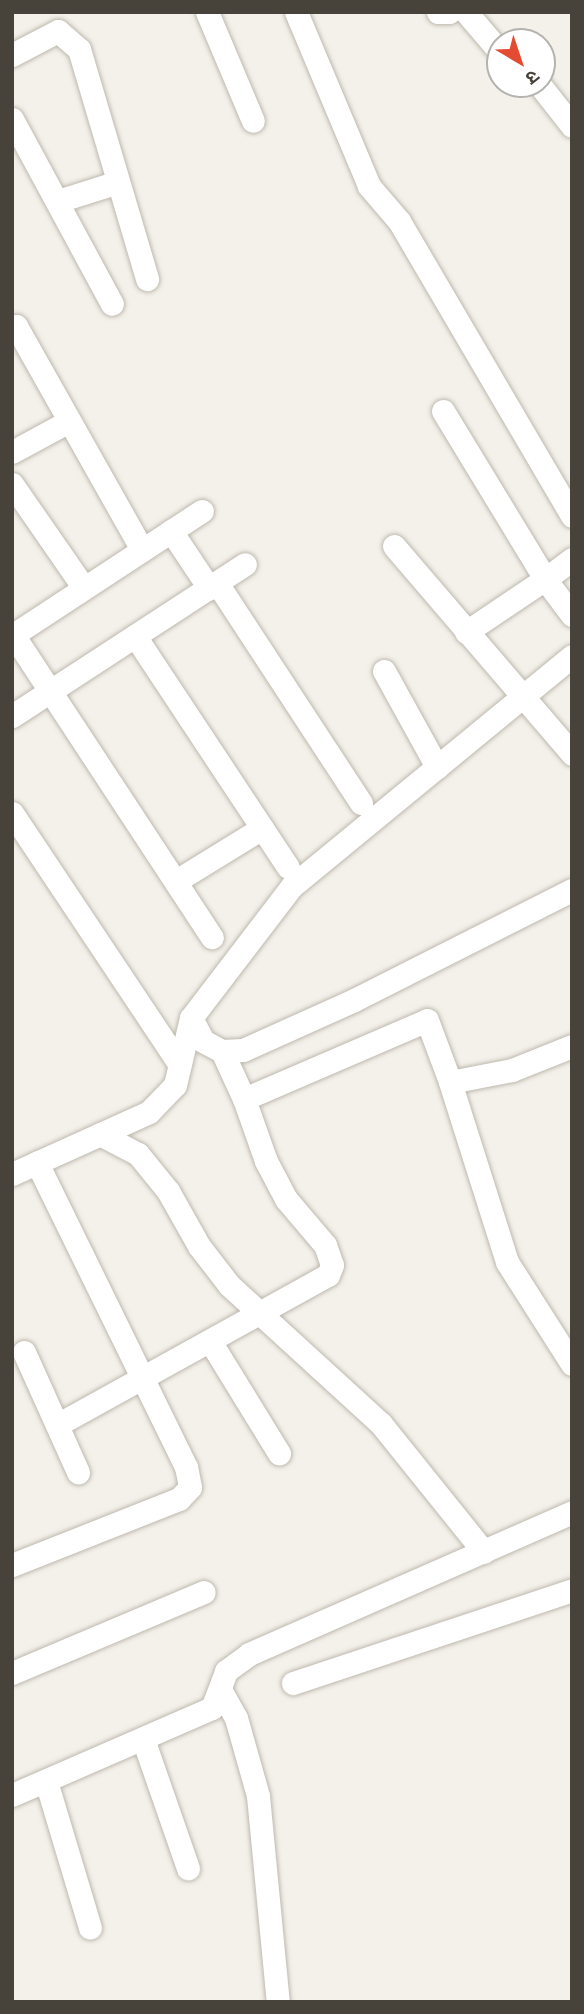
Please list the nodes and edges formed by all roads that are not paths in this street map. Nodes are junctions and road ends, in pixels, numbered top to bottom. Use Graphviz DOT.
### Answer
graph roads {
  1 [pos="207,12"];
  2 [pos="296,12"];
  3 [pos="438,12"];
  4 [pos="449,12"];
  5 [pos="466,12"];
  6 [pos="486,36"];
  7 [pos="12,55"];
  8 [pos="550,98"];
  9 [pos="12,119"];
  10 [pos="253,121"];
  11 [pos="572,126"];
  12 [pos="118,182"];
  13 [pos="58,201"];
  14 [pos="147,279"];
  15 [pos="112,304"];
  16 [pos="12,329"];
  17 [pos="443,411"];
  18 [pos="69,421"];
  19 [pos="12,452"];
  20 [pos="12,484"];
  21 [pos="202,511"];
  22 [pos="572,516"];
  23 [pos="171,531"];
  24 [pos="394,546"];
  25 [pos="142,550"];
  26 [pos="572,559"];
  27 [pos="245,564"];
  28 [pos="545,579"];
  29 [pos="213,585"];
  30 [pos="84,588"];
  31 [pos="572,615"];
  32 [pos="466,632"];
  33 [pos="13,634"];
  34 [pos="135,636"];
  35 [pos="572,656"];
  36 [pos="384,671"];
  37 [pos="50,691"];
  38 [pos="521,698"];
  39 [pos="12,716"];
  40 [pos="572,754"];
  41 [pos="437,767"];
  42 [pos="361,803"];
  43 [pos="12,813"];
  44 [pos="262,828"];
  45 [pos="288,867"];
  46 [pos="176,881"];
  47 [pos="572,890"];
  48 [pos="212,937"];
  49 [pos="191,1018"];
  50 [pos="572,1046"];
  51 [pos="222,1051"];
  52 [pos="178,1062"];
  53 [pos="450,1082"];
  54 [pos="244,1099"];
  55 [pos="100,1134"];
  56 [pos="37,1163"];
  57 [pos="12,1174"];
  58 [pos="262,1314"];
  59 [pos="210,1341"];
  60 [pos="24,1352"];
  61 [pos="572,1364"];
  62 [pos="142,1376"];
  63 [pos="57,1425"];
  64 [pos="279,1453"];
  65 [pos="78,1472"];
  66 [pos="572,1512"];
  67 [pos="484,1552"];
  68 [pos="12,1564"];
  69 [pos="572,1590"];
  70 [pos="204,1592"];
  71 [pos="12,1673"];
  72 [pos="293,1683"];
  73 [pos="221,1690"];
  74 [pos="143,1739"];
  75 [pos="46,1781"];
  76 [pos="12,1795"];
  77 [pos="188,1868"];
  78 [pos="90,1928"];
  79 [pos="278,2002"];
  1 -- 10 [label="street"];
  2 -- 22 [label="street"];
  3 -- 4 [label="street"];
  5 -- 6 [label="street"];
  7 -- 12 [label="street"];
  8 -- 11 [label="street"];
  9 -- 13 [label="street"];
  12 -- 13 [label="street"];
  12 -- 14 [label="street"];
  13 -- 15 [label="street"];
  16 -- 18 [label="street"];
  17 -- 28 [label="street"];
  18 -- 19 [label="street"];
  18 -- 25 [label="street"];
  20 -- 30 [label="street"];
  21 -- 23 [label="street"];
  23 -- 25 [label="street"];
  23 -- 29 [label="street"];
  24 -- 32 [label="street"];
  25 -- 30 [label="street"];
  26 -- 28 [label="street"];
  27 -- 29 [label="street"];
  28 -- 31 [label="street"];
  28 -- 32 [label="street"];
  29 -- 34 [label="street"];
  29 -- 42 [label="street"];
  30 -- 33 [label="street"];
  32 -- 38 [label="street"];
  33 -- 37 [label="street"];
  34 -- 37 [label="street"];
  34 -- 44 [label="street"];
  35 -- 38 [label="street"];
  36 -- 41 [label="street"];
  37 -- 39 [label="street"];
  37 -- 46 [label="street"];
  38 -- 40 [label="street"];
  38 -- 41 [label="street"];
  41 -- 49 [label="street"];
  43 -- 52 [label="street"];
  44 -- 45 [label="street"];
  44 -- 46 [label="street"];
  46 -- 48 [label="street"];
  47 -- 51 [label="street"];
  49 -- 51 [label="street"];
  49 -- 52 [label="street"];
  50 -- 53 [label="street"];
  51 -- 54 [label="street"];
  52 -- 55 [label="street"];
  53 -- 54 [label="street"];
  53 -- 61 [label="street"];
  54 -- 58 [label="street"];
  55 -- 56 [label="street"];
  55 -- 58 [label="street"];
  56 -- 57 [label="street"];
  56 -- 62 [label="street"];
  58 -- 59 [label="street"];
  58 -- 67 [label="street"];
  59 -- 62 [label="street"];
  59 -- 64 [label="street"];
  60 -- 63 [label="street"];
  62 -- 63 [label="street"];
  62 -- 68 [label="street"];
  63 -- 65 [label="street"];
  66 -- 67 [label="street"];
  67 -- 73 [label="street"];
  69 -- 72 [label="street"];
  70 -- 71 [label="street"];
  73 -- 74 [label="street"];
  73 -- 79 [label="street"];
  74 -- 75 [label="street"];
  74 -- 77 [label="street"];
  75 -- 76 [label="street"];
  75 -- 78 [label="street"];
}
